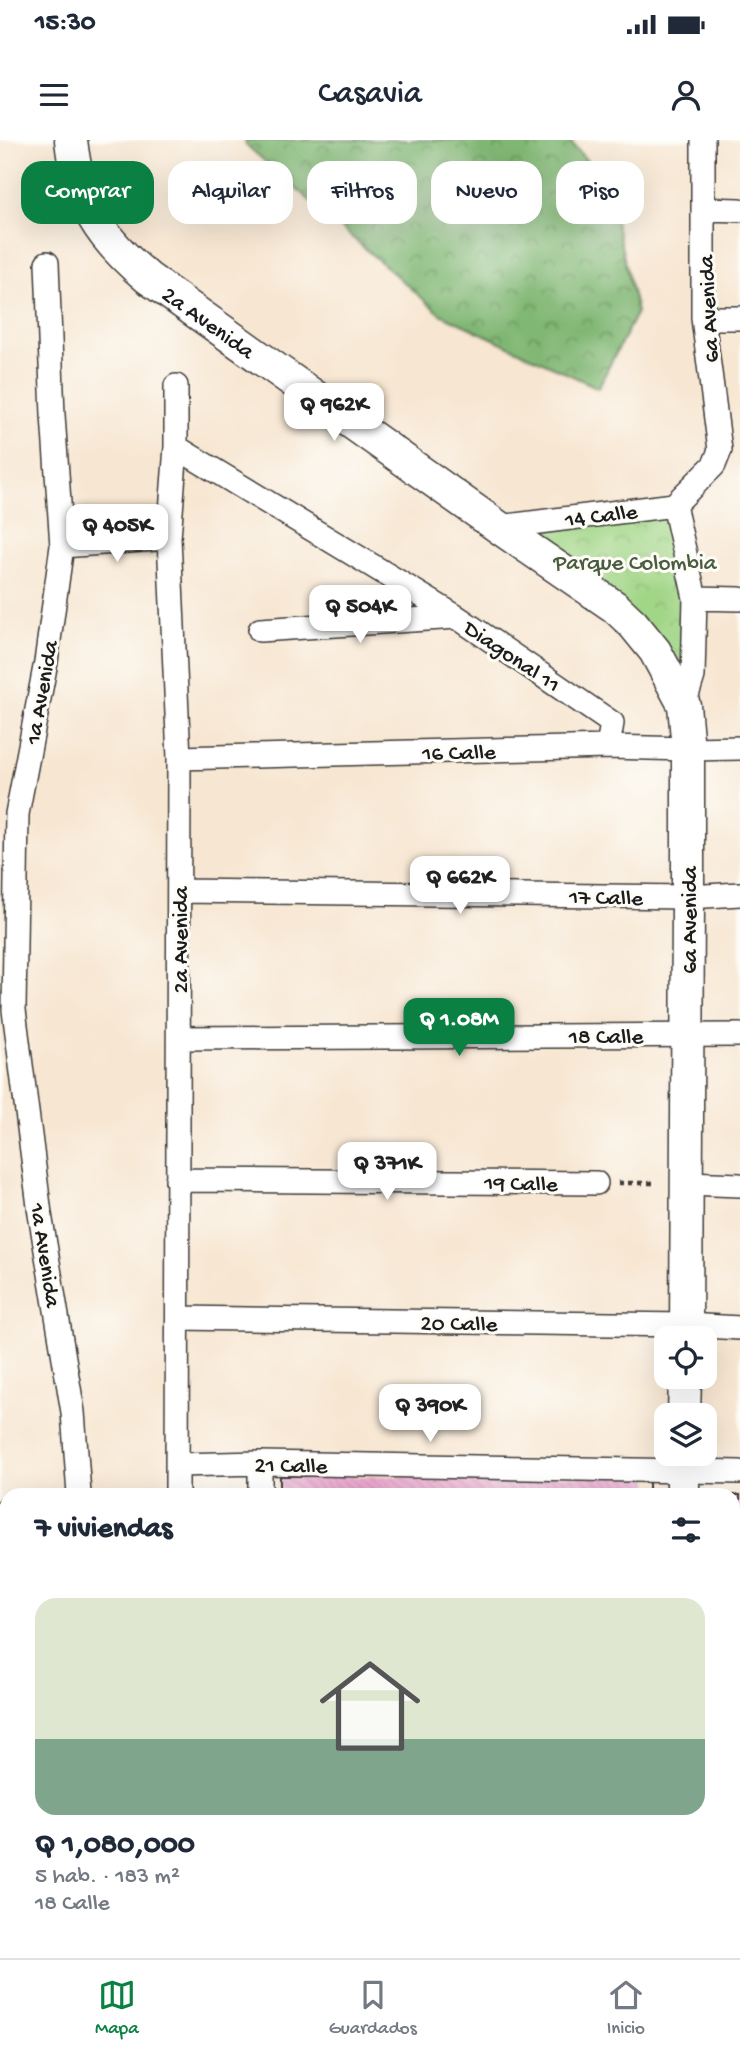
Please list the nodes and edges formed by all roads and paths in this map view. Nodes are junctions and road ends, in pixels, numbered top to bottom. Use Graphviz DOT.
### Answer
graph roads {
  1 [pos="71,140"];
  2 [pos="703,150"];
  3 [pos="703,209"];
  4 [pos="740,210"];
  5 [pos="47,263"];
  6 [pos="703,318"];
  7 [pos="740,318"];
  8 [pos="176,386"];
  9 [pos="176,447"];
  10 [pos="730,451"];
  11 [pos="674,505"];
  12 [pos="499,527"];
  13 [pos="169,538"];
  14 [pos="62,546"];
  15 [pos="695,598"];
  16 [pos="740,599"];
  17 [pos="457,617"];
  18 [pos="260,630"];
  19 [pos="684,705"];
  20 [pos="608,747"];
  21 [pos="740,748"];
  22 [pos="688,749"];
  23 [pos="179,758"];
  24 [pos="179,891"];
  25 [pos="740,894"];
  26 [pos="688,897"];
  27 [pos="687,1034"];
  28 [pos="740,1035"];
  29 [pos="179,1038"];
  30 [pos="177,1180"];
  31 [pos="596,1183"];
  32 [pos="656,1183"];
  33 [pos="687,1184"];
  34 [pos="740,1185"];
  35 [pos="178,1318"];
  36 [pos="686,1326"];
  37 [pos="740,1328"];
  38 [pos="717,1330"];
  39 [pos="654,1331"];
  40 [pos="260,1463"];
  41 [pos="178,1465"];
  42 [pos="740,1472"];
  43 [pos="683,1473"];
  44 [pos="79,1488"];
  45 [pos="177,1488"];
  46 [pos="260,1488"];
  1 -- 12 [label="main road, 2a Avenida"];
  2 -- 3 [label="street, 6a Avenida"];
  3 -- 4 [label="street"];
  3 -- 6 [label="street, 6a Avenida"];
  5 -- 14 [label="street, 1a Avenida"];
  6 -- 7 [label="street"];
  6 -- 10 [label="street, 6a Avenida"];
  8 -- 9 [label="street, 2a Avenida"];
  9 -- 13 [label="street, 2a Avenida"];
  9 -- 17 [label="street, Diagonal 11"];
  10 -- 11 [label="street, 6a Avenida"];
  11 -- 12 [label="street, 14 Calle"];
  11 -- 15 [label="street, 6a Avenida"];
  12 -- 19 [label="main road, 2a Avenida"];
  13 -- 14 [label="street"];
  13 -- 23 [label="street, 2a Avenida"];
  14 -- 44 [label="street, 1a Avenida"];
  15 -- 16 [label="street"];
  15 -- 19 [label="street, 6a Avenida"];
  17 -- 18 [label="street"];
  17 -- 20 [label="street, Diagonal 11"];
  19 -- 22 [label="main road, 6a Avenida"];
  20 -- 22 [label="street, 16 Calle"];
  20 -- 23 [label="street, 16 Calle"];
  21 -- 22 [label="street, 16 Calle"];
  22 -- 26 [label="main road, 6a Avenida"];
  23 -- 24 [label="street, 2a Avenida"];
  24 -- 26 [label="street, 17 Calle"];
  24 -- 29 [label="street, 2a Avenida"];
  25 -- 26 [label="street, 17 Calle"];
  26 -- 27 [label="main road, 6a Avenida"];
  27 -- 28 [label="street, 18 Calle"];
  27 -- 29 [label="street, 18 Calle"];
  27 -- 33 [label="main road, 6a Avenida"];
  29 -- 30 [label="street, 2a Avenida"];
  30 -- 31 [label="street, 19 Calle"];
  30 -- 35 [label="street, 2a Avenida"];
  31 -- 32 [label="path"];
  33 -- 34 [label="street"];
  33 -- 36 [label="main road, 6a Avenida"];
  35 -- 39 [label="street, 20 Calle"];
  35 -- 41 [label="street, 2a Avenida"];
  37 -- 38 [label="street, 20 Calle"];
  40 -- 41 [label="street, 21 Calle"];
  40 -- 43 [label="street, 21 Calle"];
  40 -- 46 [label="street"];
  41 -- 45 [label="street, 2a Avenida"];
  42 -- 43 [label="street, 21 Calle"];
}
